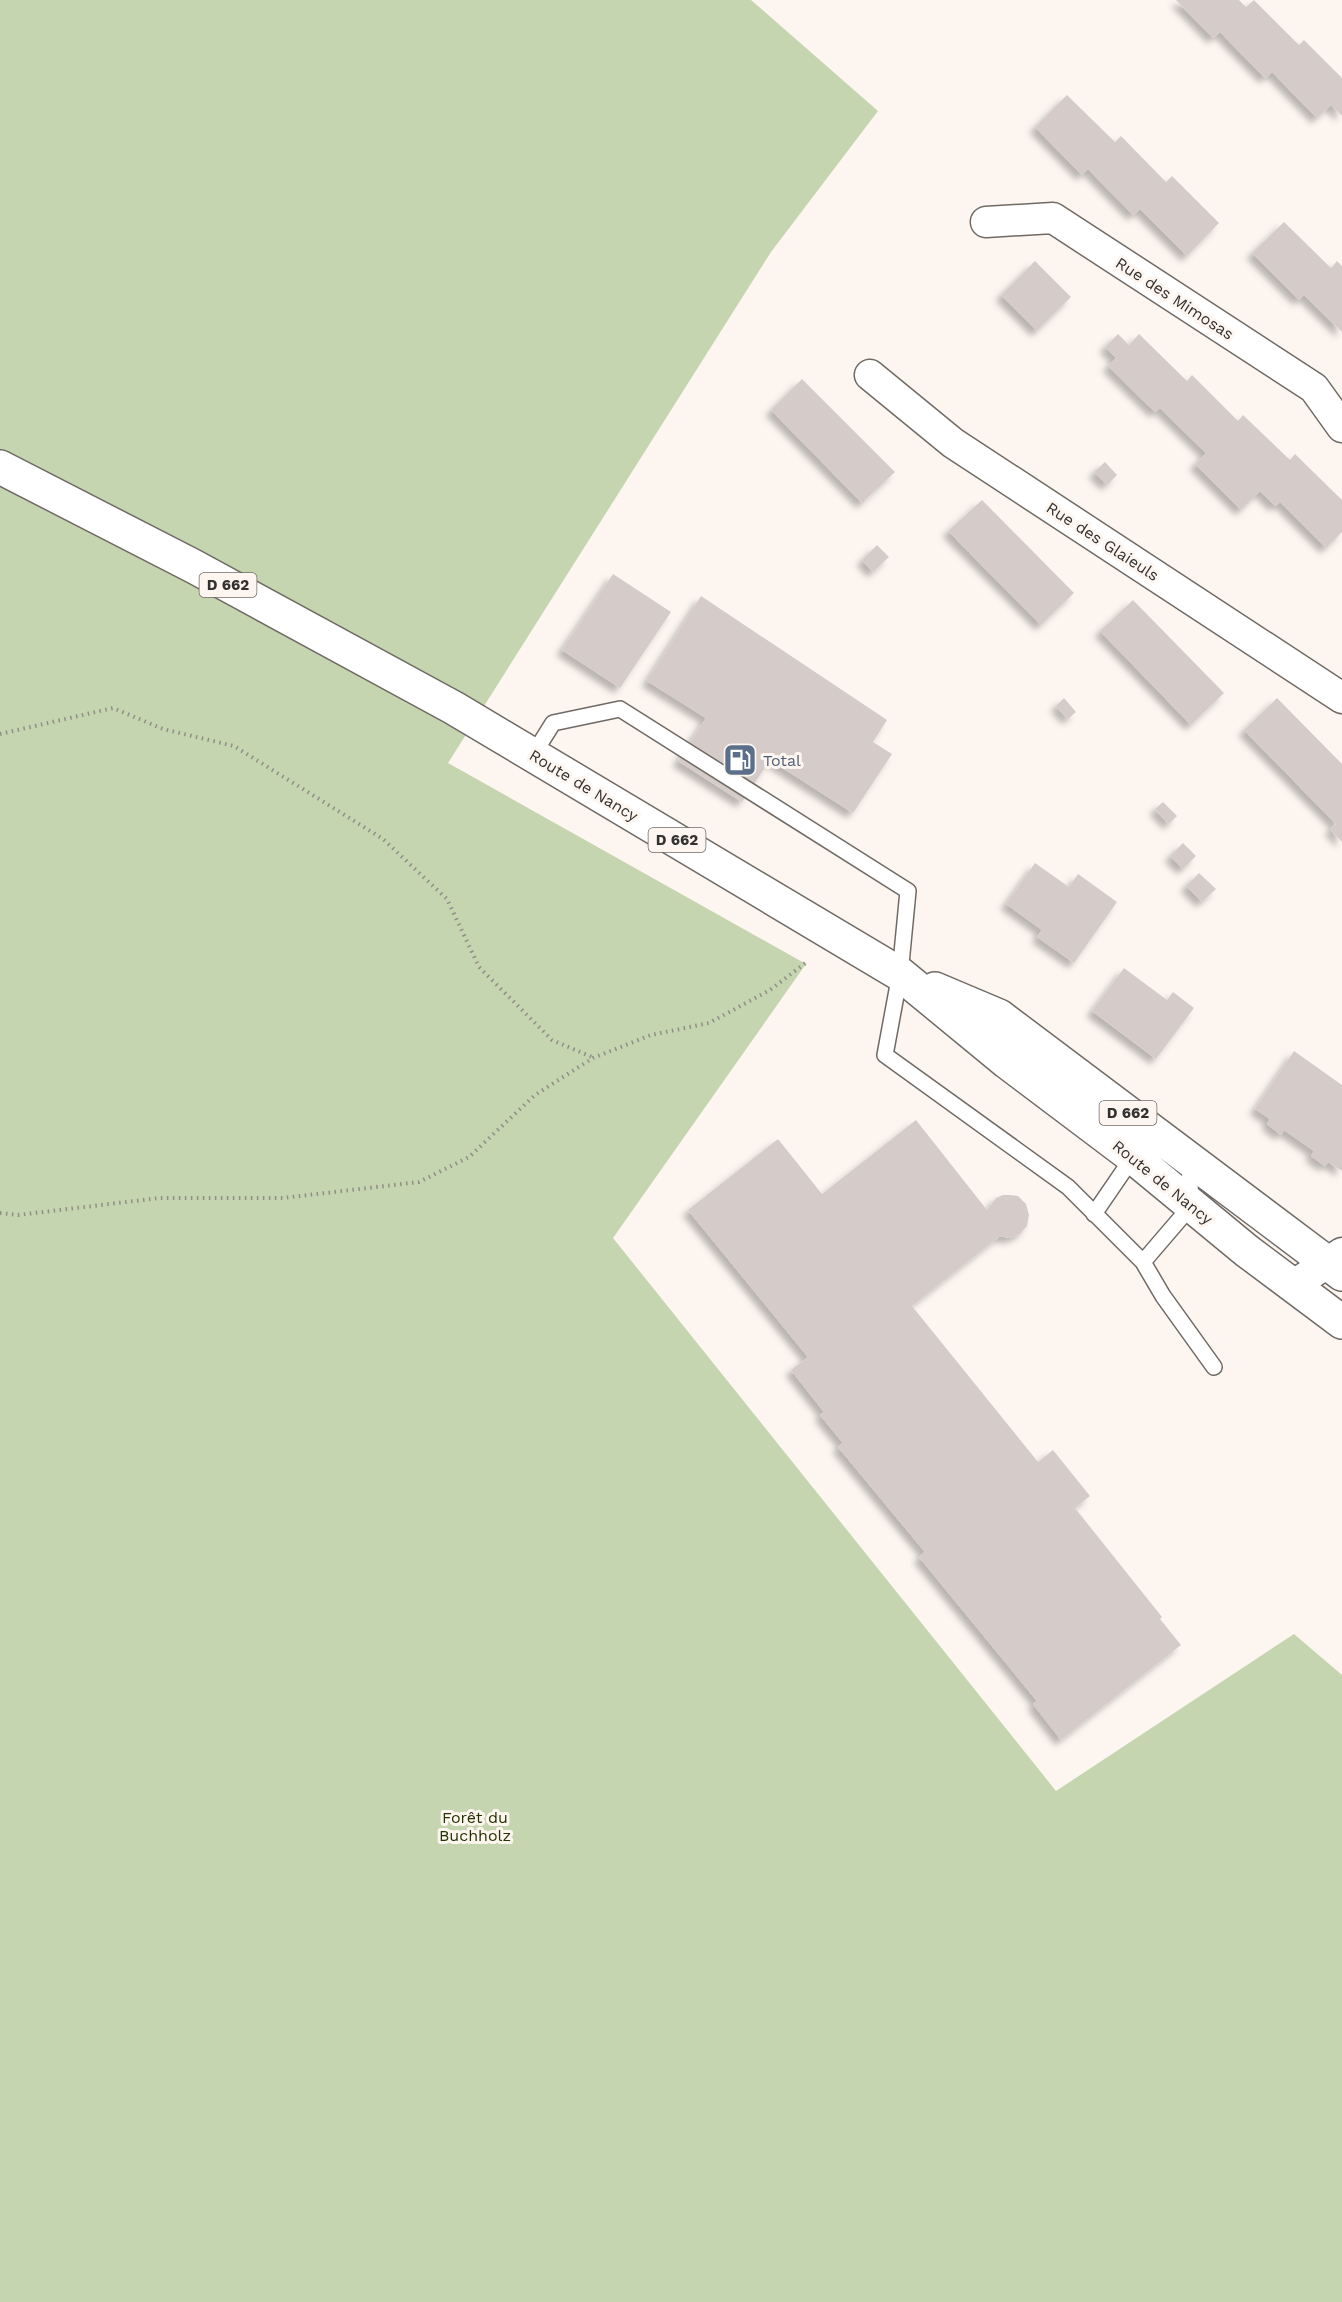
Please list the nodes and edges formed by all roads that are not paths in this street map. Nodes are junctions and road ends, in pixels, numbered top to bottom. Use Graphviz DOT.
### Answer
graph roads {
  1 [pos="986,222"];
  2 [pos="870,375"];
  3 [pos="1342,427"];
  4 [pos="0,467"];
  5 [pos="1342,698"];
  6 [pos="533,755"];
  7 [pos="900,974"];
  8 [pos="1161,1158"];
  9 [pos="1191,1206"];
  10 [pos="1094,1214"];
  11 [pos="1143,1262"];
  12 [pos="1337,1263"];
  13 [pos="1294,1285"];
  14 [pos="1342,1322"];
  15 [pos="1214,1367"];
  1 -- 3 [label="street, Rue des Mimosas"];
  2 -- 5 [label="street, Rue des Glaieuls"];
  4 -- 6 [label="main road, Route de Nancy / D 662"];
  6 -- 7 [label="main road, Route de Nancy / D 662"];
  6 -- 7 [label="lane"];
  7 -- 8 [label="main road, Route de Nancy / D 662"];
  7 -- 8 [label="main road, Route de Nancy / D 662"];
  7 -- 10 [label="lane"];
  8 -- 9 [label="main road, Route de Nancy / D 662"];
  8 -- 9 [label="lane"];
  8 -- 10 [label="lane"];
  8 -- 12 [label="main road, Route de Nancy / D 662"];
  9 -- 11 [label="lane"];
  9 -- 13 [label="main road, Route de Nancy / D 662"];
  10 -- 11 [label="lane"];
  11 -- 15 [label="lane"];
  12 -- 13 [label="street"];
  13 -- 14 [label="main road, Route de Nancy / D 662"];
}
